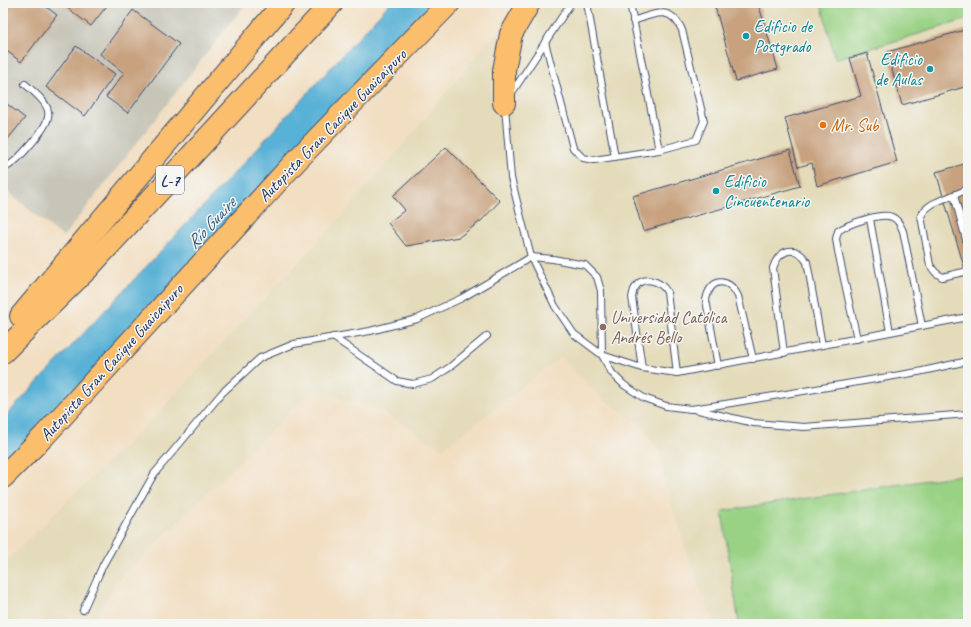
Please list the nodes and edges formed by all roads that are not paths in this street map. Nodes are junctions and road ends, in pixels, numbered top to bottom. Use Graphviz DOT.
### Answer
graph roads {
  1 [pos="284,3"];
  2 [pos="332,3"];
  3 [pos="449,3"];
  4 [pos="529,3"];
  5 [pos="571,3"];
  6 [pos="587,3"];
  7 [pos="630,3"];
  8 [pos="633,20"];
  9 [pos="545,42"];
  10 [pos="25,84"];
  11 [pos="504,103"];
  12 [pos="659,150"];
  13 [pos="615,157"];
  14 [pos="3,169"];
  15 [pos="968,190"];
  16 [pos="954,194"];
  17 [pos="870,219"];
  18 [pos="966,228"];
  19 [pos="968,247"];
  20 [pos="531,257"];
  21 [pos="968,271"];
  22 [pos="968,317"];
  23 [pos="922,326"];
  24 [pos="890,332"];
  25 [pos="487,336"];
  26 [pos="3,338"];
  27 [pos="333,338"];
  28 [pos="857,339"];
  29 [pos="822,345"];
  30 [pos="3,352"];
  31 [pos="784,353"];
  32 [pos="602,356"];
  33 [pos="753,359"];
  34 [pos="968,361"];
  35 [pos="718,366"];
  36 [pos="642,368"];
  37 [pos="677,373"];
  38 [pos="691,409"];
  39 [pos="968,414"];
  40 [pos="3,477"];
  41 [pos="83,610"];
  1 -- 26 [label="highway"];
  2 -- 30 [label="highway, L-7"];
  3 -- 40 [label="highway, Autopista Gran Cacique Guaicaipuro"];
  4 -- 11 [label="highway"];
  5 -- 9 [label="lane"];
  6 -- 13 [label="lane"];
  7 -- 8 [label="lane"];
  8 -- 12 [label="lane"];
  8 -- 12 [label="lane"];
  9 -- 11 [label="lane"];
  9 -- 13 [label="lane"];
  10 -- 14 [label="lane"];
  11 -- 20 [label="lane"];
  12 -- 13 [label="lane"];
  15 -- 16 [label="lane"];
  16 -- 18 [label="lane"];
  16 -- 21 [label="lane"];
  17 -- 23 [label="lane"];
  17 -- 24 [label="lane"];
  17 -- 28 [label="lane"];
  18 -- 19 [label="lane"];
  20 -- 27 [label="lane"];
  20 -- 32 [label="lane"];
  20 -- 32 [label="lane"];
  22 -- 23 [label="lane"];
  23 -- 24 [label="lane"];
  24 -- 28 [label="lane"];
  25 -- 27 [label="lane"];
  27 -- 41 [label="lane"];
  28 -- 29 [label="lane"];
  29 -- 31 [label="lane"];
  29 -- 31 [label="lane"];
  31 -- 33 [label="lane"];
  32 -- 36 [label="lane"];
  32 -- 38 [label="lane"];
  33 -- 35 [label="lane"];
  33 -- 35 [label="lane"];
  34 -- 38 [label="lane"];
  35 -- 37 [label="lane"];
  36 -- 37 [label="lane"];
  36 -- 37 [label="lane"];
  38 -- 39 [label="lane"];
}
